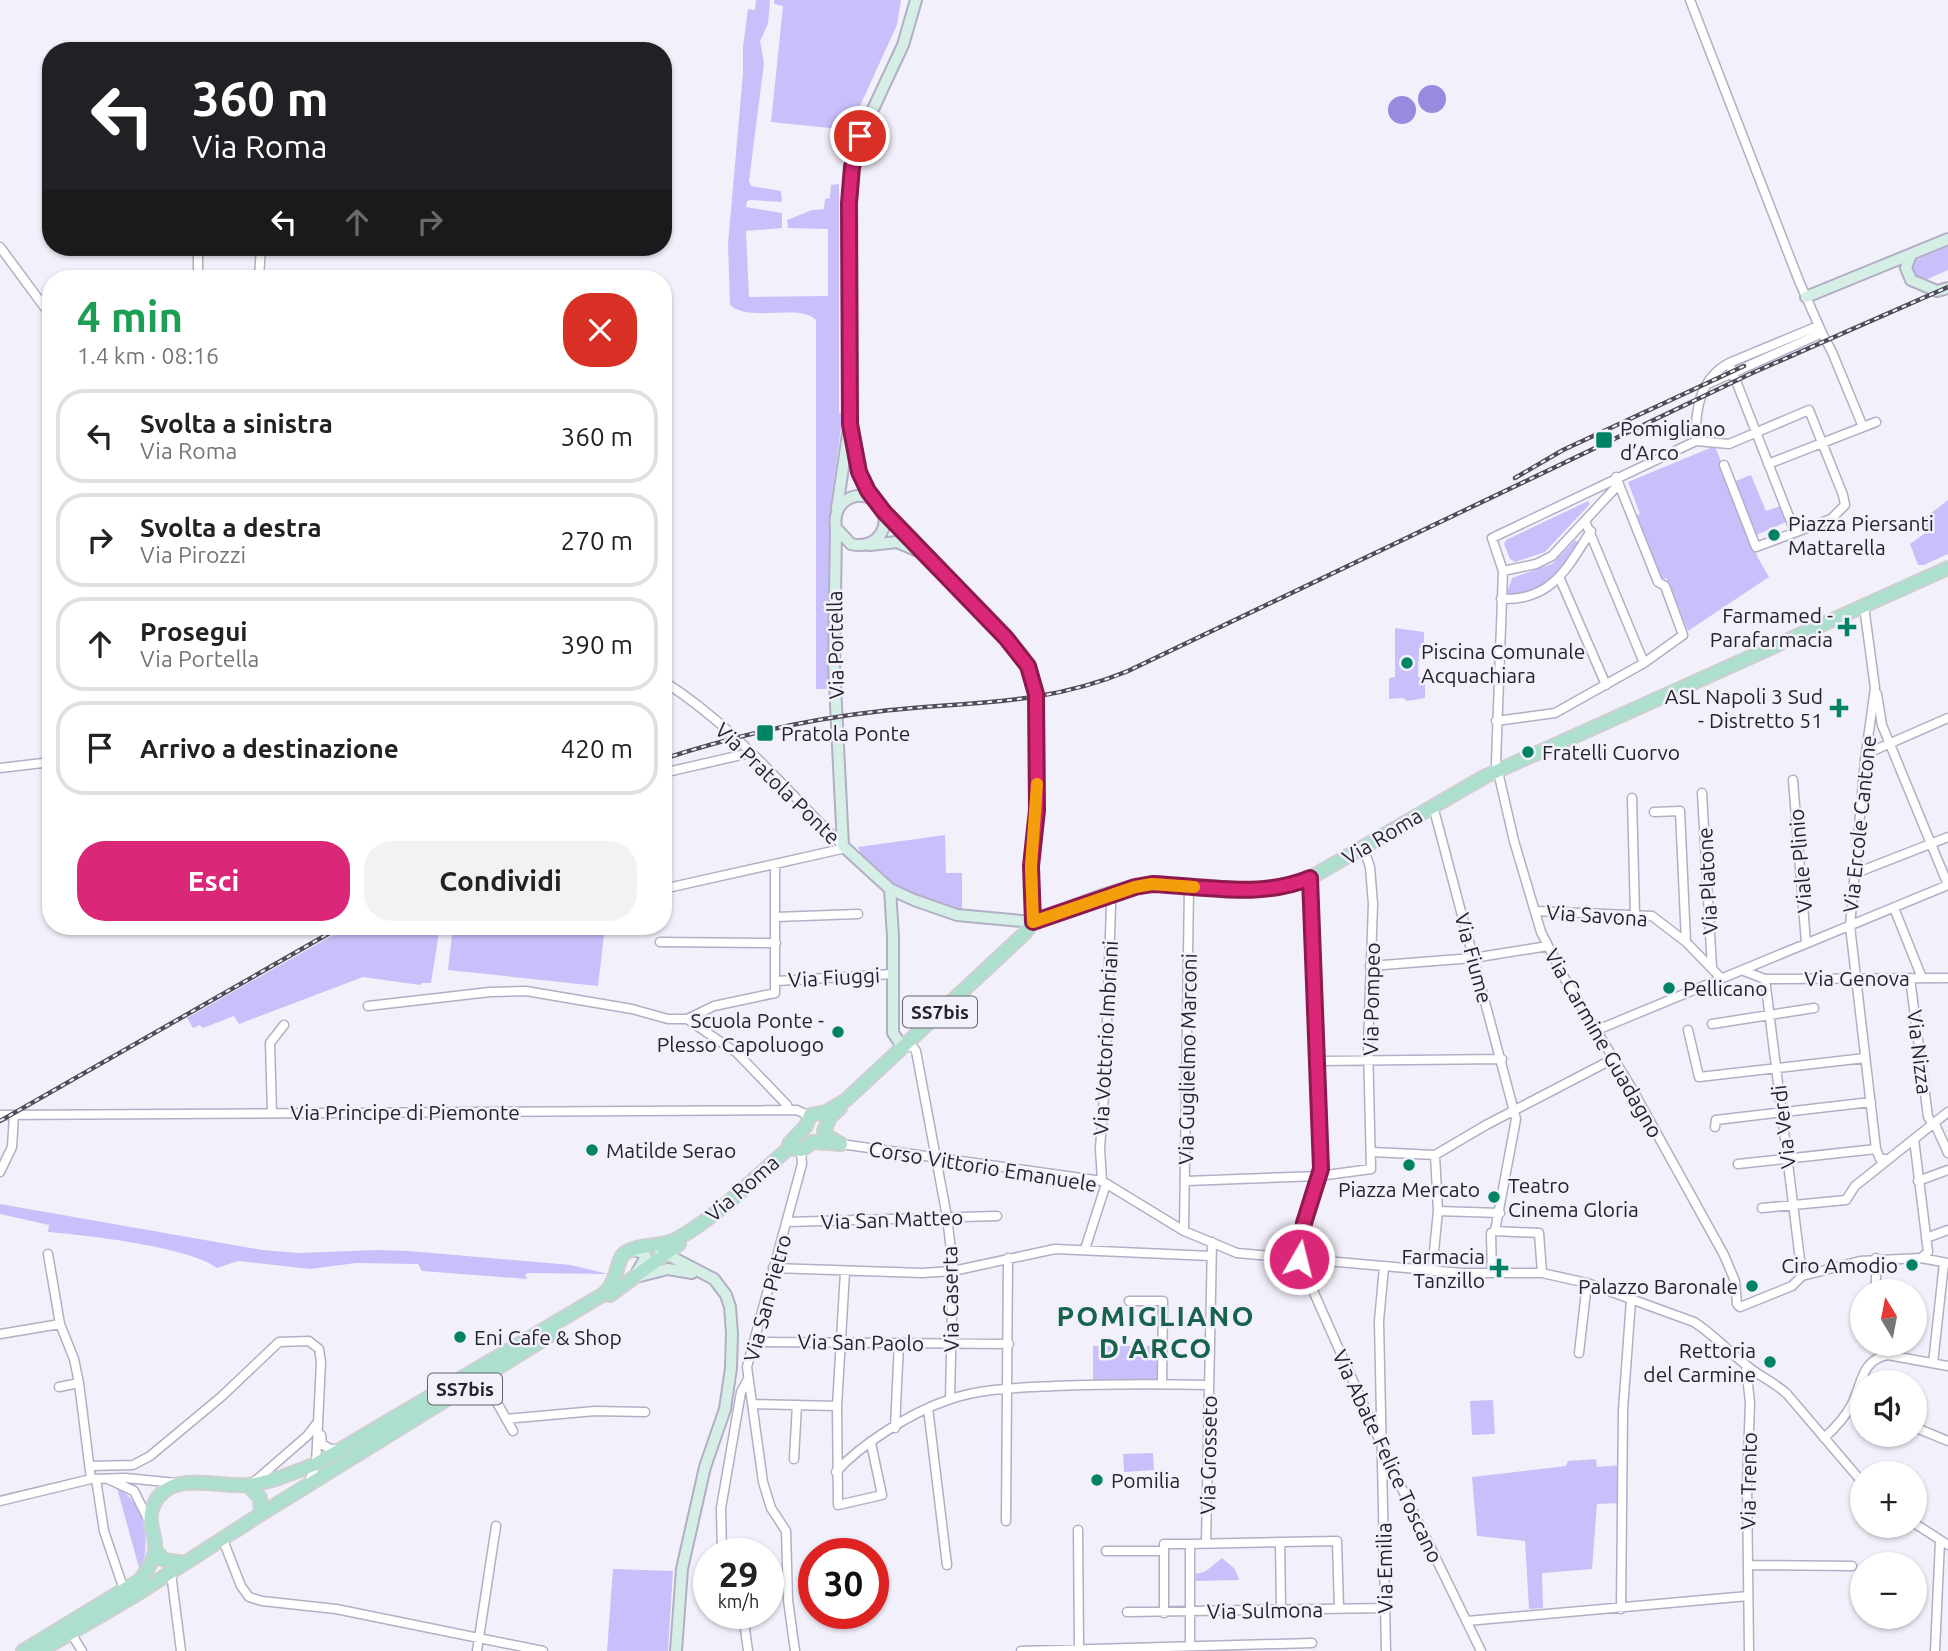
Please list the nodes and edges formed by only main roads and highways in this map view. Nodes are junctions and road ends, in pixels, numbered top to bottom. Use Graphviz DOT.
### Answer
graph roads {
  1 [pos="916,0"];
  2 [pos="1948,239"];
  3 [pos="1911,254"];
  4 [pos="1885,265"];
  5 [pos="1908,277"];
  6 [pos="1946,290"];
  7 [pos="1806,297"];
  8 [pos="850,424"];
  9 [pos="874,499"];
  10 [pos="837,510"];
  11 [pos="884,512"];
  12 [pos="836,528"];
  13 [pos="867,545"];
  14 [pos="925,554"];
  15 [pos="1948,569"];
  16 [pos="844,847"];
  17 [pos="890,889"];
  18 [pos="1033,922"];
  19 [pos="902,1046"];
  20 [pos="846,1100"];
  21 [pos="795,1149"];
  22 [pos="694,1228"];
  23 [pos="680,1243"];
  24 [pos="638,1249"];
  25 [pos="666,1254"];
  26 [pos="686,1265"];
  27 [pos="633,1278"];
  28 [pos="729,1312"];
  29 [pos="248,1485"];
  30 [pos="261,1514"];
  31 [pos="155,1550"];
  32 [pos="185,1563"];
  33 [pos="23,1651"];
  34 [pos="40,1651"];
  35 [pos="676,1651"];
  1 -- 8 [label="main road, Via Portella"];
  2 -- 3 [label="main road"];
  3 -- 4 [label="main road"];
  3 -- 5 [label="main road"];
  4 -- 5 [label="main road"];
  4 -- 7 [label="main road"];
  5 -- 6 [label="main road"];
  8 -- 9 [label="main road, Via Portella"];
  8 -- 10 [label="main road, Via Portella"];
  9 -- 10 [label="main road"];
  9 -- 11 [label="main road, Via Portella"];
  10 -- 12 [label="main road, Via Portella"];
  11 -- 13 [label="main road"];
  11 -- 14 [label="main road, Via Portella"];
  12 -- 13 [label="main road"];
  12 -- 16 [label="main road, Via Portella"];
  13 -- 14 [label="main road"];
  14 -- 18 [label="main road, Via Portella"];
  15 -- 18 [label="main road, Via Roma / SS7bis"];
  16 -- 17 [label="main road, Via Pratola Ponte"];
  17 -- 18 [label="main road, Via Pratola Ponte"];
  17 -- 19 [label="main road"];
  18 -- 19 [label="main road, Via Roma / SS7bis"];
  19 -- 20 [label="main road, Via Roma / SS7bis"];
  20 -- 21 [label="main road, SS7bis"];
  20 -- 21 [label="main road, SS7bis"];
  21 -- 22 [label="main road, Via Roma / SS7bis"];
  22 -- 23 [label="main road, SS7bis"];
  22 -- 24 [label="main road, SS7bis"];
  23 -- 25 [label="main road, SS7bis"];
  23 -- 26 [label="main road"];
  24 -- 25 [label="main road"];
  24 -- 27 [label="main road"];
  24 -- 29 [label="main road, SS7bis"];
  25 -- 26 [label="main road"];
  25 -- 27 [label="main road, SS7bis"];
  26 -- 28 [label="main road"];
  27 -- 28 [label="main road"];
  27 -- 30 [label="main road, SS7bis"];
  28 -- 35 [label="main road"];
  29 -- 30 [label="main road"];
  29 -- 31 [label="main road, SS7bis"];
  30 -- 32 [label="main road, SS7bis"];
  31 -- 32 [label="main road"];
  31 -- 33 [label="main road"];
  32 -- 34 [label="main road, SS7bis"];
}
